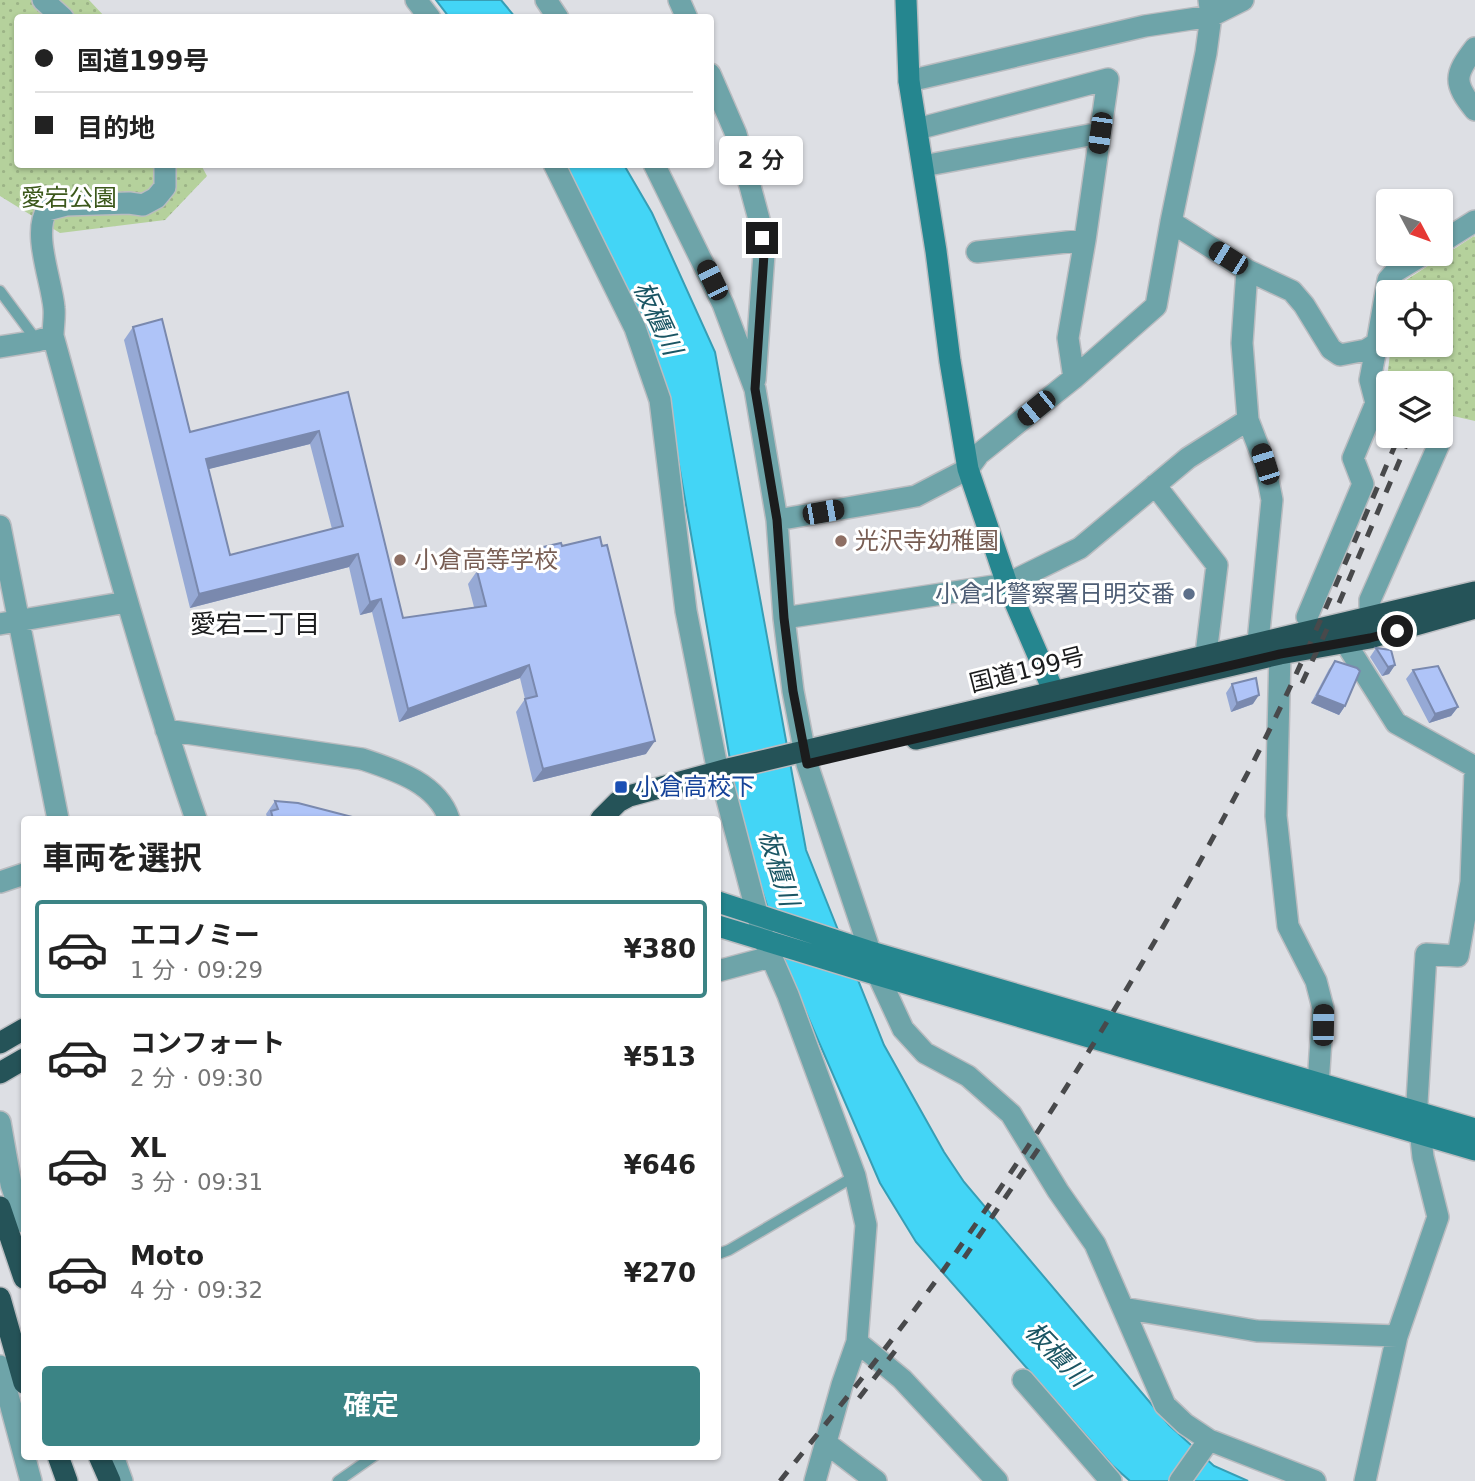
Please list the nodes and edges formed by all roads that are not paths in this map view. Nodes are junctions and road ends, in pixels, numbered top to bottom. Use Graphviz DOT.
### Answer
graph roads {
  1 [pos="43,0"];
  2 [pos="416,0"];
  3 [pos="906,0"];
  4 [pos="1243,0"];
  5 [pos="1210,8"];
  6 [pos="58,14"];
  7 [pos="427,14"];
  8 [pos="1475,48"];
  9 [pos="909,81"];
  10 [pos="714,83"];
  11 [pos="1475,110"];
  12 [pos="917,129"];
  13 [pos="1100,133"];
  14 [pos="923,166"];
  15 [pos="165,168"];
  16 [pos="556,168"];
  17 [pos="656,168"];
  18 [pos="1475,221"];
  19 [pos="1171,222"];
  20 [pos="1453,235"];
  21 [pos="1085,240"];
  22 [pos="977,252"];
  23 [pos="1404,266"];
  24 [pos="1247,270"];
  25 [pos="1389,280"];
  26 [pos="0,290"];
  27 [pos="45,339"];
  28 [pos="1376,344"];
  29 [pos="0,346"];
  30 [pos="1376,348"];
  31 [pos="1074,378"];
  32 [pos="755,389"];
  33 [pos="1248,420"];
  34 [pos="1437,448"];
  35 [pos="968,468"];
  36 [pos="1155,485"];
  37 [pos="777,520"];
  38 [pos="0,526"];
  39 [pos="1007,584"];
  40 [pos="1475,592"];
  41 [pos="127,602"];
  42 [pos="1475,608"];
  43 [pos="1370,616"];
  44 [pos="1307,617"];
  45 [pos="784,618"];
  46 [pos="9,622"];
  47 [pos="1370,638"];
  48 [pos="1258,642"];
  49 [pos="1345,642"];
  50 [pos="1206,654"];
  51 [pos="1280,654"];
  52 [pos="1053,690"];
  53 [pos="166,730"];
  54 [pos="801,759"];
  55 [pos="1475,769"];
  56 [pos="724,777"];
  57 [pos="57,816"];
  58 [pos="193,816"];
  59 [pos="448,816"];
  60 [pos="604,816"];
  61 [pos="621,816"];
  62 [pos="21,875"];
  63 [pos="0,882"];
  64 [pos="721,903"];
  65 [pos="762,916"];
  66 [pos="721,927"];
  67 [pos="769,946"];
  68 [pos="865,960"];
  69 [pos="721,970"];
  70 [pos="21,1031"];
  71 [pos="0,1043"];
  72 [pos="21,1061"];
  73 [pos="0,1073"];
  74 [pos="1317,1093"];
  75 [pos="1418,1112"];
  76 [pos="0,1122"];
  77 [pos="1474,1124"];
  78 [pos="1422,1134"];
  79 [pos="1475,1150"];
  80 [pos="3,1152"];
  81 [pos="855,1176"];
  82 [pos="0,1207"];
  83 [pos="21,1213"];
  84 [pos="721,1253"];
  85 [pos="21,1269"];
  86 [pos="0,1295"];
  87 [pos="1123,1308"];
  88 [pos="1397,1336"];
  89 [pos="857,1342"];
  90 [pos="21,1354"];
  91 [pos="0,1366"];
  92 [pos="21,1372"];
  93 [pos="1023,1380"];
  94 [pos="826,1443"];
  95 [pos="21,1444"];
  96 [pos="1204,1446"];
  97 [pos="25,1460"];
  98 [pos="46,1460"];
  99 [pos="59,1460"];
  100 [pos="86,1460"];
  101 [pos="101,1460"];
  102 [pos="114,1460"];
  103 [pos="368,1460"];
  104 [pos="31,1481"];
  105 [pos="52,1481"];
  106 [pos="67,1481"];
  107 [pos="94,1481"];
  108 [pos="110,1481"];
  109 [pos="122,1481"];
  110 [pos="338,1481"];
  111 [pos="815,1481"];
  112 [pos="876,1481"];
  113 [pos="997,1481"];
  114 [pos="1111,1481"];
  115 [pos="1180,1481"];
  116 [pos="1315,1481"];
  117 [pos="1365,1481"];
  1 -- 6 [label="street"];
  2 -- 7 [label="street"];
  3 -- 9 [label="street"];
  4 -- 5 [label="street"];
  5 -- 9 [label="street"];
  5 -- 19 [label="street"];
  8 -- 11 [label="street"];
  9 -- 12 [label="street"];
  10 -- 32 [label="street"];
  12 -- 13 [label="street"];
  12 -- 14 [label="street"];
  13 -- 14 [label="street"];
  13 -- 21 [label="street"];
  14 -- 35 [label="street"];
  15 -- 27 [label="street"];
  16 -- 56 [label="street"];
  17 -- 32 [label="street"];
  18 -- 20 [label="street"];
  19 -- 24 [label="street"];
  19 -- 31 [label="street"];
  21 -- 22 [label="street"];
  21 -- 31 [label="street"];
  23 -- 25 [label="street"];
  24 -- 28 [label="street"];
  24 -- 33 [label="street"];
  26 -- 27 [label="lane"];
  27 -- 29 [label="street"];
  27 -- 41 [label="street"];
  30 -- 44 [label="street"];
  31 -- 35 [label="street"];
  32 -- 37 [label="street"];
  33 -- 36 [label="street"];
  33 -- 48 [label="street"];
  34 -- 43 [label="street"];
  35 -- 37 [label="street"];
  35 -- 39 [label="street"];
  36 -- 39 [label="street"];
  36 -- 50 [label="street"];
  37 -- 45 [label="street"];
  38 -- 46 [label="street"];
  39 -- 45 [label="street"];
  39 -- 52 [label="street"];
  40 -- 43 [label="highway, 国道199号"];
  41 -- 46 [label="street"];
  41 -- 53 [label="street"];
  42 -- 47 [label="highway, 国道199号"];
  43 -- 47 [label="street"];
  43 -- 48 [label="highway, 国道199号"];
  45 -- 54 [label="street"];
  46 -- 57 [label="street"];
  47 -- 49 [label="highway, 国道199号"];
  48 -- 50 [label="highway, 国道199号"];
  48 -- 51 [label="street"];
  49 -- 51 [label="highway, 国道199号"];
  49 -- 55 [label="street"];
  50 -- 52 [label="highway, 国道199号"];
  51 -- 54 [label="highway, 国道199号"];
  51 -- 74 [label="street"];
  52 -- 54 [label="highway, 国道199号"];
  53 -- 58 [label="street"];
  53 -- 59 [label="street"];
  54 -- 56 [label="highway, 国道199号"];
  54 -- 68 [label="street"];
  55 -- 75 [label="street"];
  56 -- 60 [label="highway, 国道199号"];
  56 -- 61 [label="highway, 国道199号"];
  56 -- 65 [label="street"];
  62 -- 63 [label="street"];
  64 -- 65 [label="street"];
  65 -- 67 [label="street"];
  65 -- 68 [label="street"];
  66 -- 67 [label="street"];
  67 -- 68 [label="street"];
  67 -- 69 [label="street"];
  67 -- 81 [label="street"];
  68 -- 74 [label="street"];
  68 -- 87 [label="street"];
  70 -- 71 [label="highway"];
  72 -- 73 [label="highway"];
  74 -- 75 [label="street"];
  74 -- 78 [label="street"];
  75 -- 77 [label="street"];
  75 -- 78 [label="street"];
  76 -- 80 [label="street"];
  78 -- 79 [label="street"];
  78 -- 88 [label="street"];
  80 -- 83 [label="street"];
  81 -- 84 [label="lane"];
  81 -- 89 [label="street"];
  82 -- 85 [label="highway"];
  86 -- 90 [label="highway"];
  86 -- 92 [label="highway"];
  87 -- 88 [label="street"];
  87 -- 96 [label="street"];
  88 -- 117 [label="street"];
  89 -- 94 [label="street"];
  89 -- 113 [label="street"];
  91 -- 95 [label="street"];
  93 -- 114 [label="street"];
  94 -- 111 [label="street"];
  94 -- 112 [label="street"];
  96 -- 115 [label="street"];
  96 -- 116 [label="street"];
  97 -- 104 [label="street"];
  98 -- 105 [label="highway"];
  99 -- 106 [label="highway"];
  100 -- 107 [label="highway"];
  101 -- 108 [label="highway"];
  102 -- 109 [label="street"];
  103 -- 110 [label="lane"];
}
